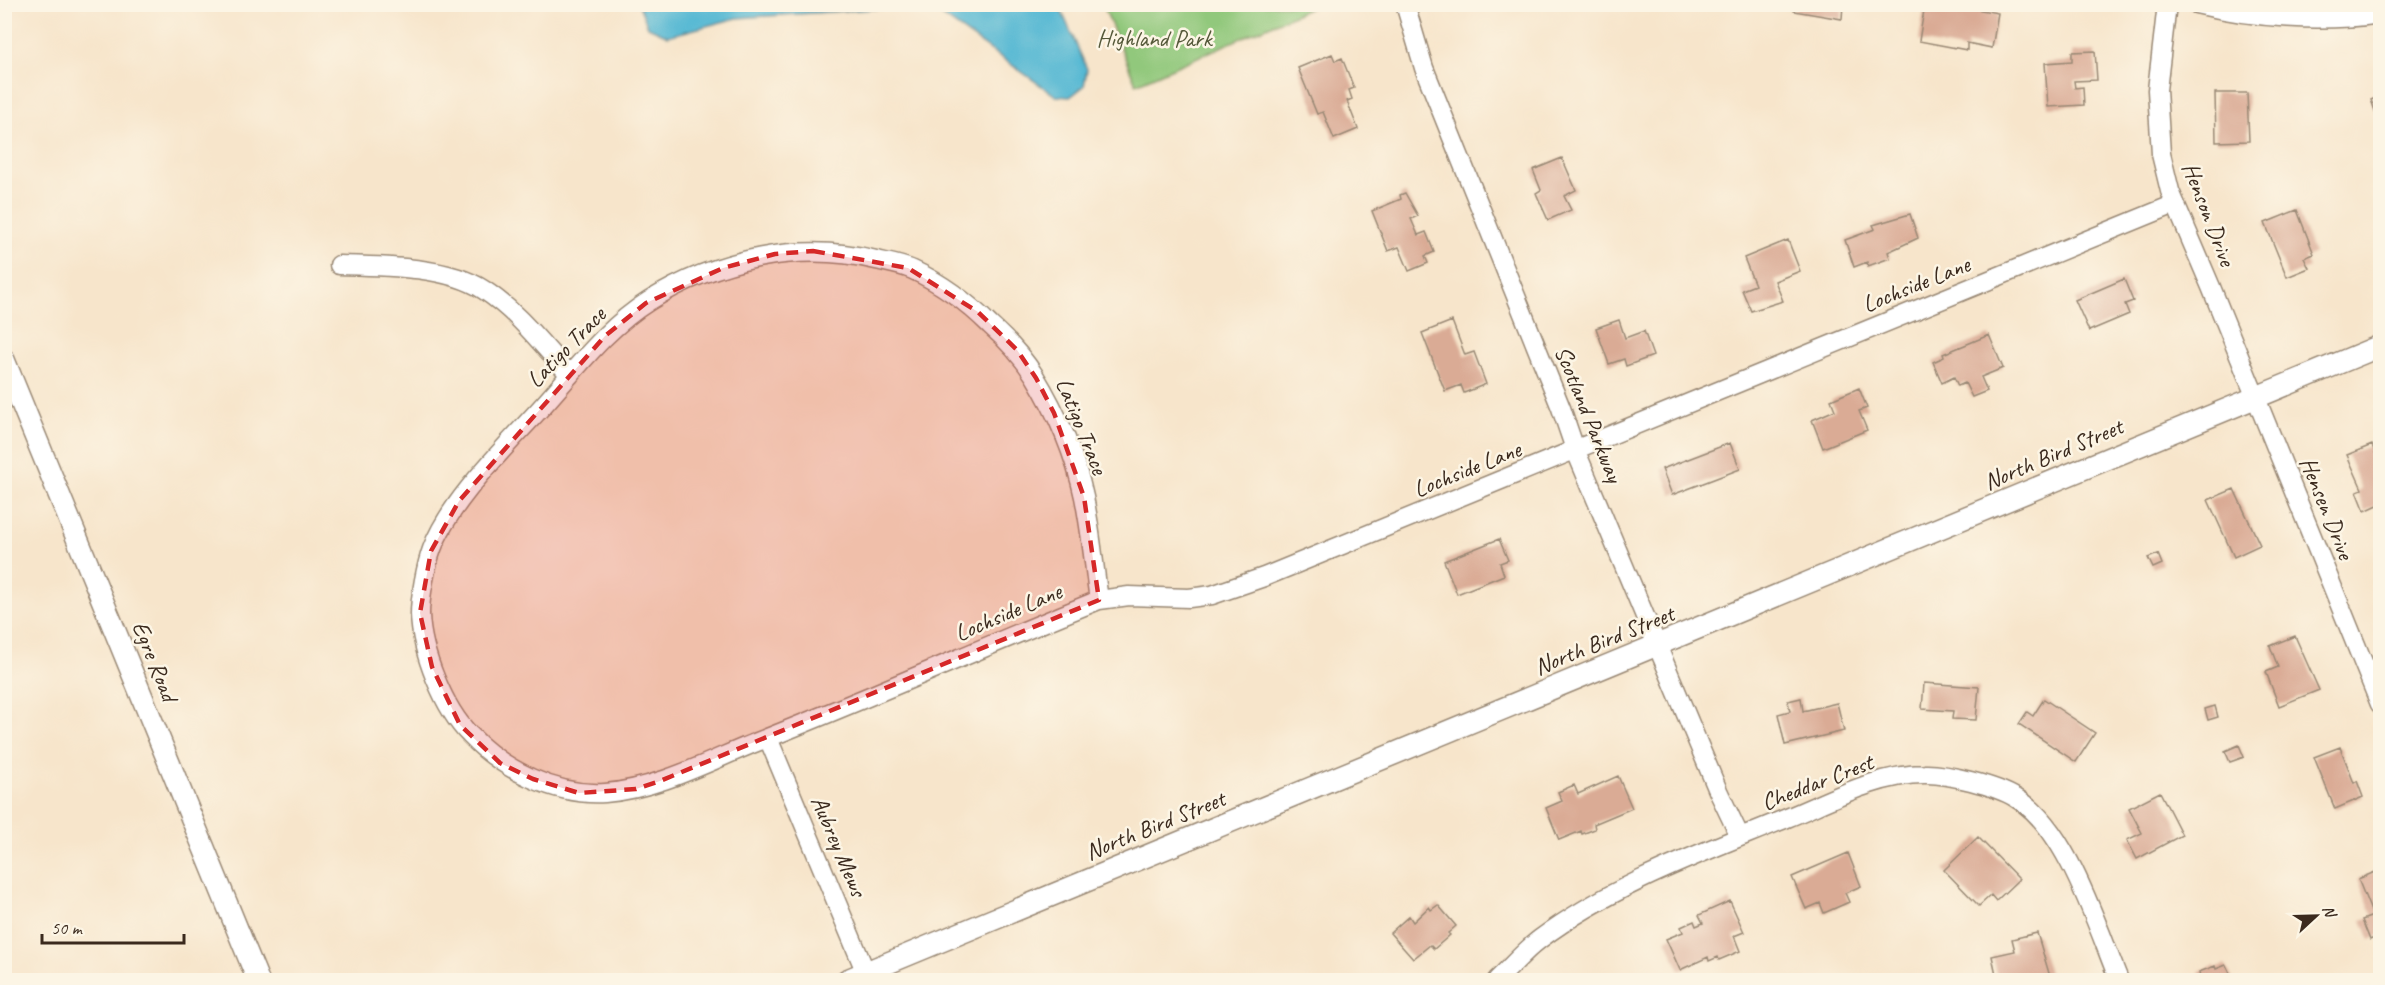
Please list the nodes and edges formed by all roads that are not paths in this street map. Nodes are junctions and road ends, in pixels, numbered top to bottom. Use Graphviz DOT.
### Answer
graph roads {
  1 [pos="1405,4"];
  2 [pos="2167,4"];
  3 [pos="2196,4"];
  4 [pos="2380,14"];
  5 [pos="2175,204"];
  6 [pos="339,265"];
  7 [pos="2229,330"];
  8 [pos="2380,346"];
  9 [pos="4,360"];
  10 [pos="570,375"];
  11 [pos="2256,398"];
  12 [pos="1575,449"];
  13 [pos="1099,600"];
  14 [pos="1657,646"];
  15 [pos="2380,704"];
  16 [pos="768,738"];
  17 [pos="1740,837"];
  18 [pos="857,977"];
  19 [pos="258,981"];
  20 [pos="1497,981"];
  21 [pos="2119,981"];
  1 -- 12 [label="street, Scotland Parkway"];
  2 -- 5 [label="street, Henson Drive"];
  3 -- 4 [label="street"];
  5 -- 7 [label="street, Henson Drive"];
  5 -- 12 [label="street, Lochside Lane"];
  6 -- 10 [label="street"];
  7 -- 11 [label="street, Hensen Drive"];
  8 -- 11 [label="street, North Bird Street"];
  9 -- 19 [label="street, Egre Road"];
  10 -- 13 [label="street, Latigo Trace"];
  10 -- 16 [label="street, Latigo Trace"];
  11 -- 14 [label="street, North Bird Street"];
  11 -- 15 [label="street, Hensen Drive"];
  12 -- 13 [label="street, Lochside Lane"];
  12 -- 14 [label="street, Scotland Parkway"];
  13 -- 16 [label="street, Lochside Lane"];
  14 -- 17 [label="street, Scotland Parkway"];
  14 -- 18 [label="street, North Bird Street"];
  16 -- 18 [label="street, Aubrey Mews"];
  17 -- 20 [label="street, Cheddar Crest"];
  17 -- 21 [label="street, Cheddar Crest"];
}
